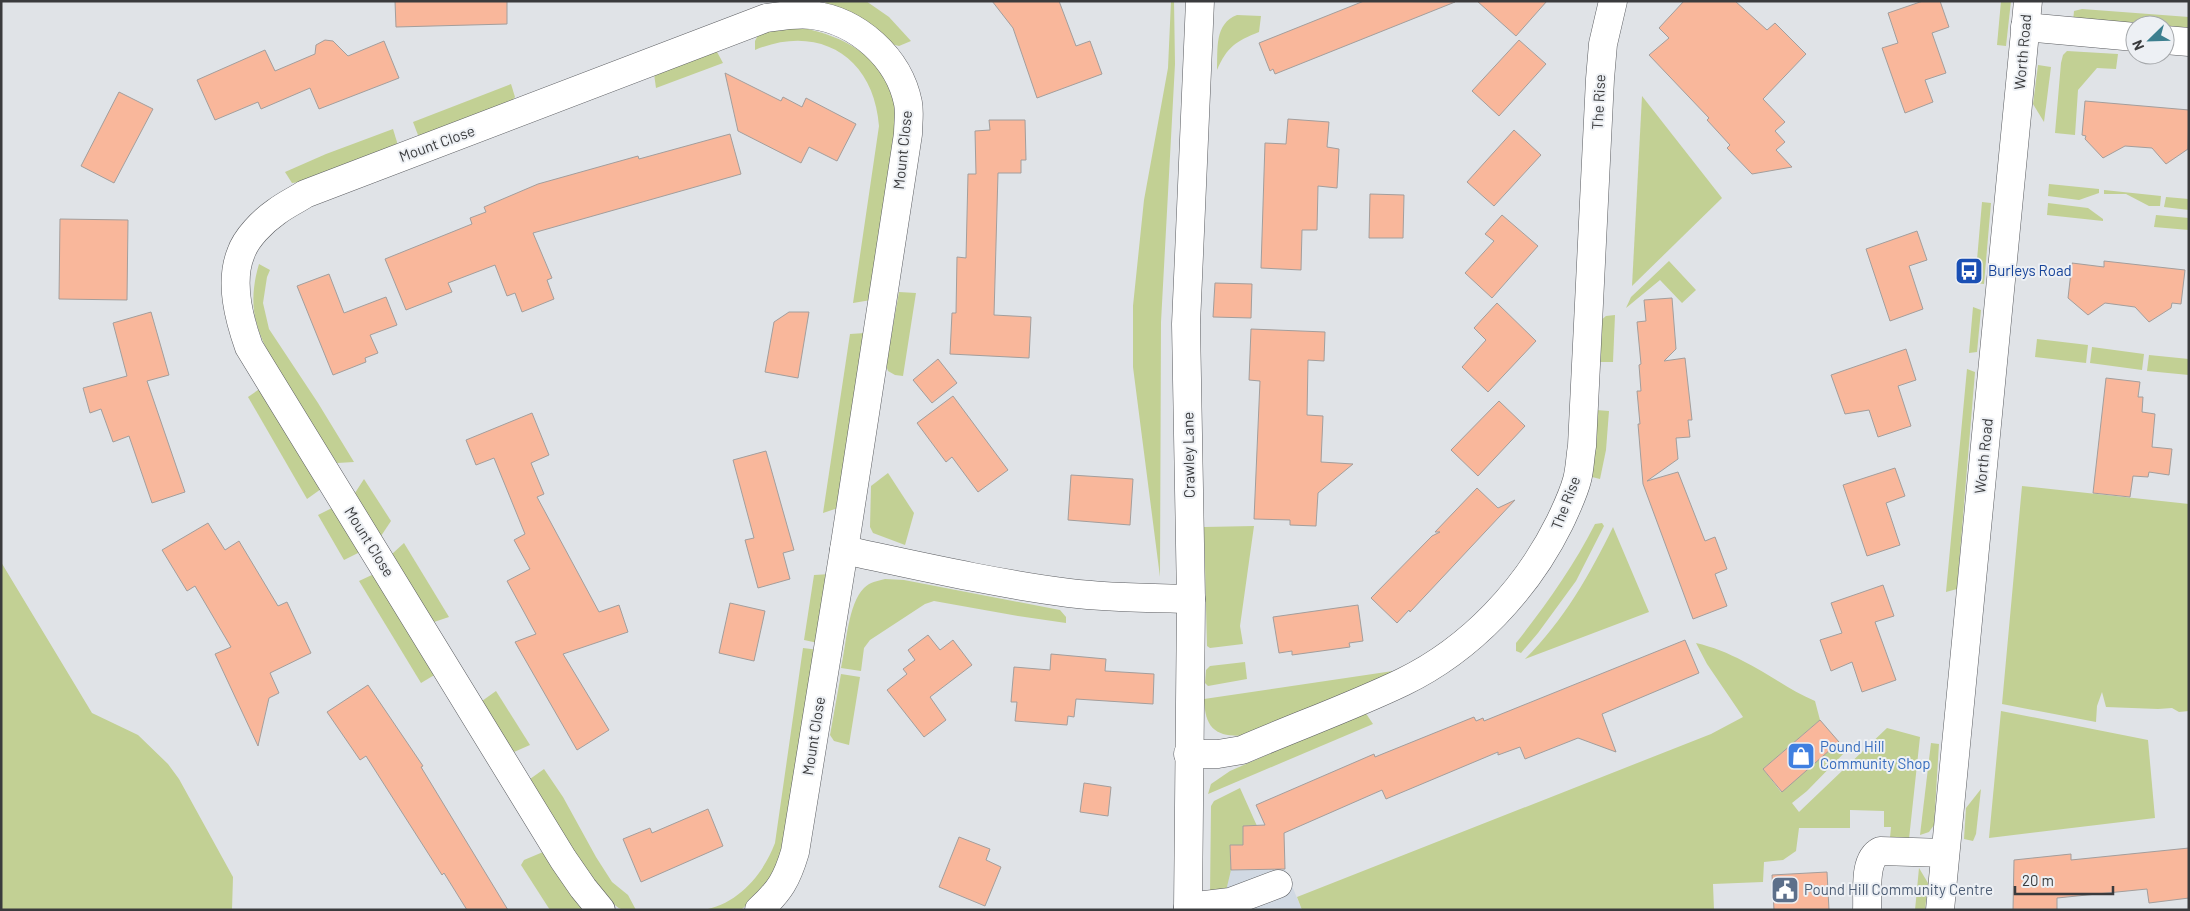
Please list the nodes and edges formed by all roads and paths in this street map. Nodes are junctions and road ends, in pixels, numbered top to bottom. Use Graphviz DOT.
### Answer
graph roads {
  1 [pos="1200,1"];
  2 [pos="1613,1"];
  3 [pos="2026,14"];
  4 [pos="2125,35"];
  5 [pos="2175,41"];
  6 [pos="2189,42"];
  7 [pos="844,550"];
  8 [pos="1191,599"];
  9 [pos="1188,754"];
  10 [pos="1945,853"];
  11 [pos="1278,884"];
  12 [pos="1188,908"];
  13 [pos="601,910"];
  14 [pos="759,910"];
  15 [pos="1867,910"];
  16 [pos="1940,910"];
  1 -- 8 [label="street, Crawley Lane"];
  2 -- 9 [label="street, The Rise"];
  3 -- 4 [label="street"];
  3 -- 10 [label="street, Worth Road"];
  5 -- 6 [label="street"];
  7 -- 8 [label="street"];
  7 -- 13 [label="street, Mount Close"];
  7 -- 14 [label="street, Mount Close"];
  8 -- 9 [label="street, Crawley Lane"];
  9 -- 12 [label="street, Crawley Lane"];
  10 -- 15 [label="street"];
  10 -- 16 [label="street, Worth Road"];
  11 -- 12 [label="street"];
}
